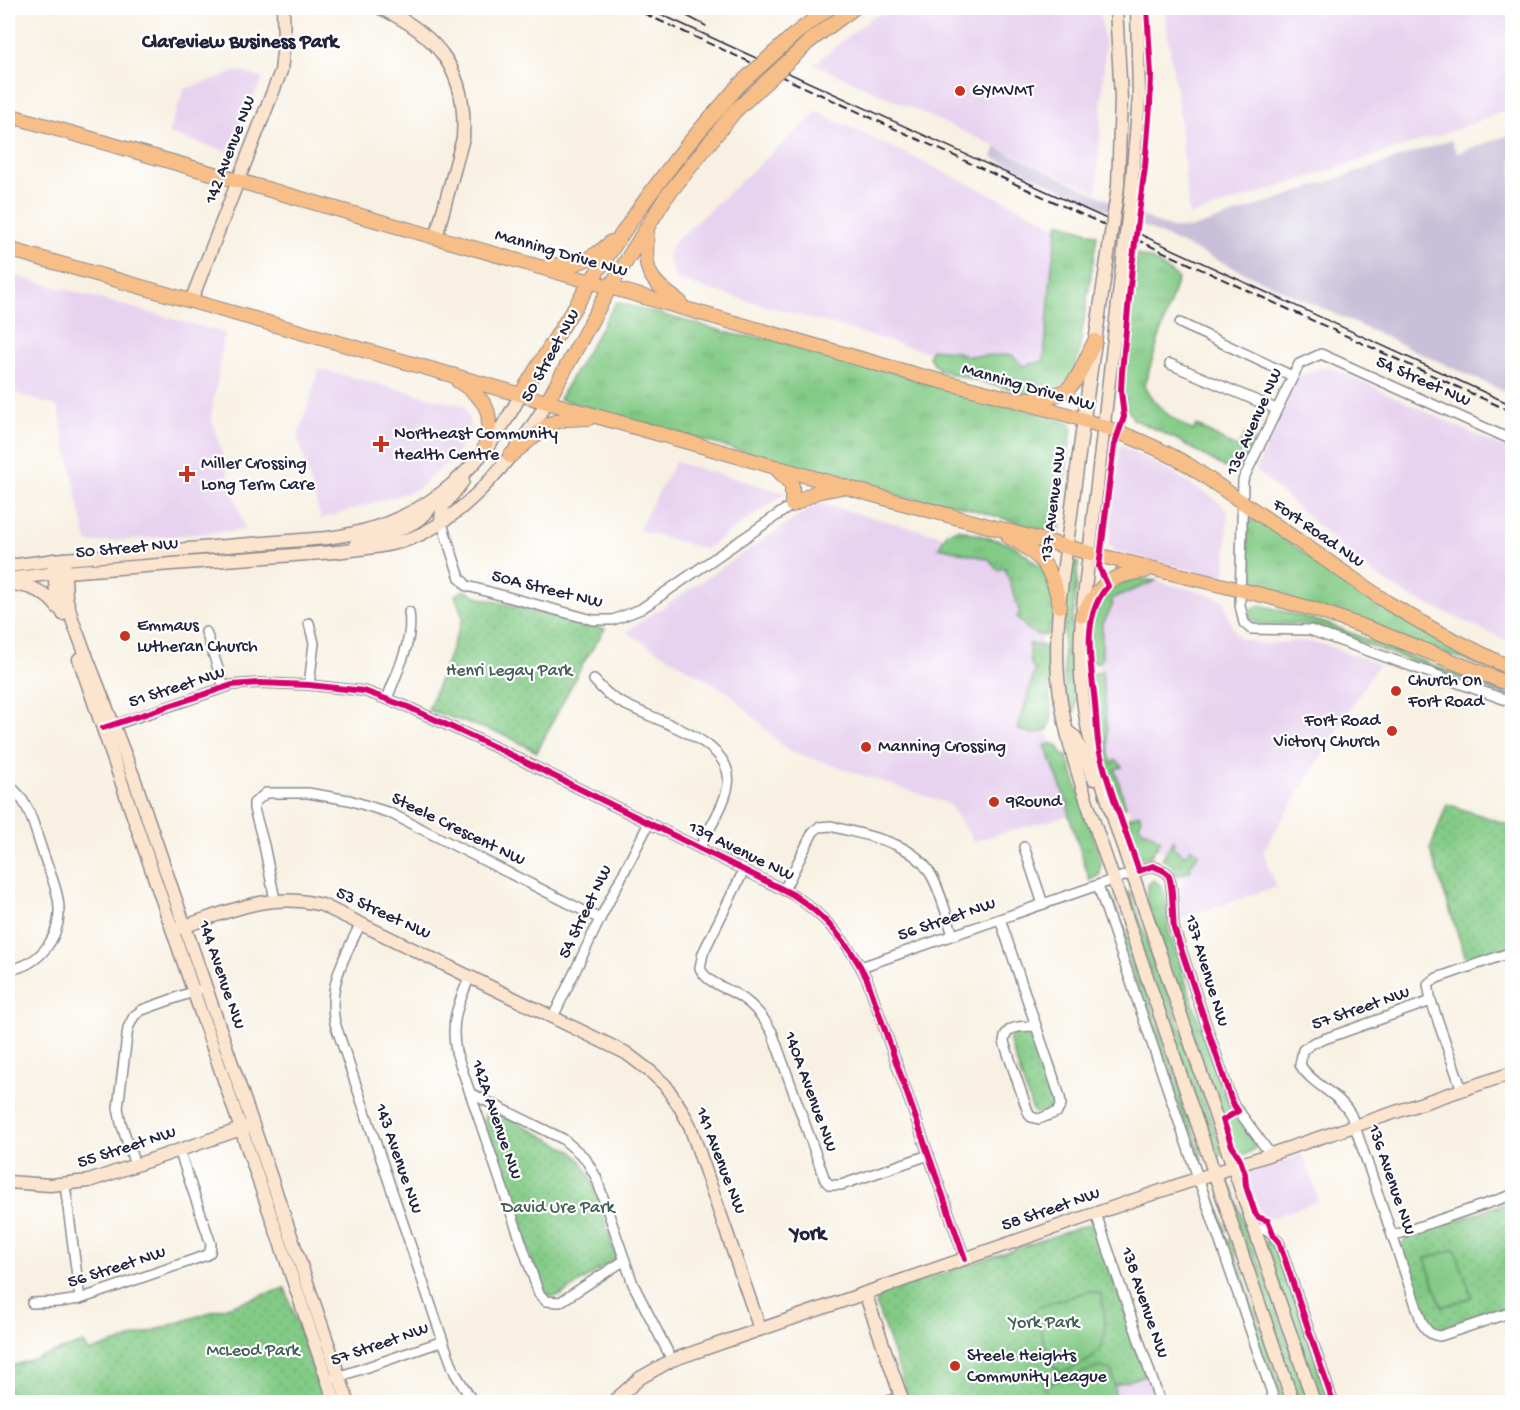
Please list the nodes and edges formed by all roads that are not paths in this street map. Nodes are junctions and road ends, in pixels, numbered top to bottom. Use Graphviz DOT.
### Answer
graph roads {
  1 [pos="283,8"];
  2 [pos="380,8"];
  3 [pos="829,8"];
  4 [pos="854,8"];
  5 [pos="1116,8"];
  6 [pos="1134,8"];
  7 [pos="728,108"];
  8 [pos="8,115"];
  9 [pos="238,180"];
  10 [pos="647,226"];
  11 [pos="626,228"];
  12 [pos="436,237"];
  13 [pos="8,250"];
  14 [pos="531,264"];
  15 [pos="591,281"];
  16 [pos="610,286"];
  17 [pos="191,301"];
  18 [pos="690,309"];
  19 [pos="1180,323"];
  20 [pos="1095,341"];
  21 [pos="1321,354"];
  22 [pos="1170,364"];
  23 [pos="444,372"];
  24 [pos="1292,376"];
  25 [pos="521,394"];
  26 [pos="1009,399"];
  27 [pos="547,402"];
  28 [pos="1276,409"];
  29 [pos="604,418"];
  30 [pos="1083,421"];
  31 [pos="1104,429"];
  32 [pos="1512,440"];
  33 [pos="481,455"];
  34 [pos="510,456"];
  35 [pos="774,466"];
  36 [pos="844,486"];
  37 [pos="433,499"];
  38 [pos="1242,501"];
  39 [pos="792,505"];
  40 [pos="441,522"];
  41 [pos="988,526"];
  42 [pos="1067,547"];
  43 [pos="333,552"];
  44 [pos="1088,553"];
  45 [pos="58,559"];
  46 [pos="8,566"];
  47 [pos="1155,570"];
  48 [pos="59,573"];
  49 [pos="8,579"];
  50 [pos="8,584"];
  51 [pos="1239,589"];
  52 [pos="1060,606"];
  53 [pos="409,612"];
  54 [pos="1082,615"];
  55 [pos="64,618"];
  56 [pos="309,623"];
  57 [pos="207,632"];
  58 [pos="1512,669"];
  59 [pos="594,680"];
  60 [pos="309,685"];
  61 [pos="1512,685"];
  62 [pos="224,687"];
  63 [pos="387,699"];
  64 [pos="1512,702"];
  65 [pos="1087,724"];
  66 [pos="108,726"];
  67 [pos="1066,731"];
  68 [pos="501,750"];
  69 [pos="8,785"];
  70 [pos="649,823"];
  71 [pos="1118,832"];
  72 [pos="1024,847"];
  73 [pos="700,848"];
  74 [pos="744,870"];
  75 [pos="1132,874"];
  76 [pos="1114,880"];
  77 [pos="1098,886"];
  78 [pos="784,890"];
  79 [pos="275,900"];
  80 [pos="1043,904"];
  81 [pos="600,919"];
  82 [pos="1000,919"];
  83 [pos="361,922"];
  84 [pos="186,926"];
  85 [pos="172,931"];
  86 [pos="953,934"];
  87 [pos="1512,952"];
  88 [pos="861,967"];
  89 [pos="8,970"];
  90 [pos="470,976"];
  91 [pos="206,987"];
  92 [pos="193,992"];
  93 [pos="1431,1001"];
  94 [pos="553,1017"];
  95 [pos="1036,1026"];
  96 [pos="1303,1050"];
  97 [pos="1512,1073"];
  98 [pos="1462,1090"];
  99 [pos="470,1093"];
  100 [pos="253,1125"];
  101 [pos="1355,1127"];
  102 [pos="241,1129"];
  103 [pos="179,1150"];
  104 [pos="929,1155"];
  105 [pos="1271,1155"];
  106 [pos="135,1165"];
  107 [pos="1234,1168"];
  108 [pos="1214,1174"];
  109 [pos="1199,1179"];
  110 [pos="8,1182"];
  111 [pos="65,1185"];
  112 [pos="1512,1195"];
  113 [pos="1096,1214"];
  114 [pos="1254,1228"];
  115 [pos="1392,1236"];
  116 [pos="965,1259"];
  117 [pos="625,1260"];
  118 [pos="865,1293"];
  119 [pos="80,1299"];
  120 [pos="32,1303"];
  121 [pos="1512,1312"];
  122 [pos="760,1329"];
  123 [pos="443,1341"];
  124 [pos="672,1360"];
  125 [pos="333,1378"];
  126 [pos="902,1400"];
  127 [pos="334,1402"];
  128 [pos="348,1402"];
  129 [pos="473,1402"];
  130 [pos="613,1402"];
  131 [pos="884,1402"];
  132 [pos="1160,1402"];
  133 [pos="1275,1402"];
  134 [pos="1293,1402"];
  135 [pos="1314,1402"];
  136 [pos="1333,1402"];
  1 -- 9 [label="street, 142 Avenue NW"];
  2 -- 12 [label="street"];
  3 -- 7 [label="main road, 50 Street NW, bridge"];
  4 -- 7 [label="main road, 50 Street NW, bridge"];
  5 -- 20 [label="street, 137 Avenue NW, bridge"];
  6 -- 31 [label="street, 137 Avenue NW, bridge"];
  7 -- 10 [label="main road, 50 Street NW"];
  7 -- 11 [label="main road, 50 Street NW"];
  8 -- 9 [label="main road, Manning Drive NW"];
  9 -- 12 [label="main road, Manning Drive NW"];
  9 -- 17 [label="street, 142 Avenue NW"];
  10 -- 16 [label="main road, 50 Street NW"];
  10 -- 18 [label="main road"];
  11 -- 14 [label="main road"];
  11 -- 15 [label="main road, 50 Street NW"];
  12 -- 14 [label="main road, Manning Drive NW"];
  13 -- 17 [label="main road"];
  14 -- 15 [label="main road, Manning Drive NW"];
  15 -- 16 [label="main road, Manning Drive NW"];
  15 -- 25 [label="main road, 50 Street NW"];
  16 -- 18 [label="main road, Manning Drive NW"];
  16 -- 27 [label="main road, 50 Street NW"];
  17 -- 23 [label="main road"];
  18 -- 26 [label="main road, Manning Drive NW"];
  19 -- 24 [label="street"];
  20 -- 26 [label="main road"];
  20 -- 30 [label="street, 137 Avenue NW"];
  21 -- 24 [label="street, 136 Avenue NW"];
  21 -- 32 [label="street, 54 Street NW"];
  22 -- 28 [label="street"];
  23 -- 25 [label="main road"];
  23 -- 33 [label="main road"];
  24 -- 28 [label="street, 136 Avenue NW"];
  25 -- 27 [label="main road"];
  25 -- 33 [label="street, 50 Street NW"];
  26 -- 30 [label="main road, Manning Drive NW"];
  27 -- 29 [label="main road"];
  27 -- 34 [label="street, 50 Street NW"];
  28 -- 38 [label="street, 136 Avenue NW"];
  29 -- 34 [label="main road"];
  29 -- 35 [label="main road"];
  30 -- 31 [label="main road, Manning Drive NW"];
  30 -- 42 [label="street, 137 Avenue NW"];
  31 -- 38 [label="main road, Fort Road NW"];
  31 -- 44 [label="street, 137 Avenue NW"];
  33 -- 37 [label="street, 50 Street NW"];
  33 -- 40 [label="street"];
  34 -- 40 [label="street, 50 Street NW"];
  35 -- 36 [label="main road"];
  35 -- 39 [label="main road"];
  36 -- 39 [label="main road"];
  36 -- 41 [label="main road"];
  37 -- 40 [label="street"];
  37 -- 43 [label="street"];
  37 -- 45 [label="street, 50 Street NW"];
  38 -- 51 [label="street, 136 Avenue NW"];
  38 -- 58 [label="main road, Fort Road NW"];
  39 -- 40 [label="street, 50A Street NW"];
  40 -- 43 [label="street, 50 Street NW"];
  41 -- 42 [label="main road"];
  41 -- 52 [label="main road"];
  42 -- 44 [label="main road"];
  42 -- 52 [label="street, 137 Avenue NW"];
  43 -- 48 [label="street, 50 Street NW"];
  44 -- 47 [label="main road"];
  44 -- 54 [label="street, 137 Avenue NW"];
  45 -- 46 [label="street, 50 Street NW"];
  45 -- 48 [label="street, 144 Avenue NW"];
  47 -- 51 [label="main road"];
  47 -- 54 [label="main road"];
  48 -- 49 [label="street, 50 Street NW"];
  48 -- 55 [label="street, 144 Avenue NW"];
  48 -- 66 [label="street, 144 Avenue NW"];
  50 -- 55 [label="street"];
  51 -- 61 [label="main road"];
  51 -- 64 [label="street"];
  52 -- 67 [label="street, 137 Avenue NW"];
  53 -- 63 [label="street"];
  54 -- 65 [label="street, 137 Avenue NW"];
  55 -- 66 [label="street, 144 Avenue NW"];
  56 -- 60 [label="street"];
  57 -- 62 [label="street"];
  59 -- 73 [label="street"];
  60 -- 62 [label="street, 51 Street NW"];
  60 -- 63 [label="street, 51 Street NW"];
  62 -- 66 [label="street, 51 Street NW"];
  63 -- 68 [label="street, 51 Street NW"];
  65 -- 67 [label="street"];
  65 -- 71 [label="street, 137 Avenue NW"];
  66 -- 84 [label="street, 144 Avenue NW"];
  66 -- 85 [label="street, 144 Avenue NW"];
  67 -- 71 [label="street"];
  67 -- 76 [label="street, 137 Avenue NW"];
  68 -- 70 [label="street, 139 Avenue NW"];
  69 -- 89 [label="street"];
  70 -- 73 [label="street, 139 Avenue NW"];
  70 -- 81 [label="street, 54 Street NW"];
  71 -- 75 [label="street, 137 Avenue NW"];
  72 -- 80 [label="street"];
  73 -- 74 [label="street, 139 Avenue NW"];
  74 -- 78 [label="street, 139 Avenue NW"];
  74 -- 104 [label="street, 140A Avenue NW"];
  75 -- 76 [label="street, 56 Street NW"];
  75 -- 105 [label="street, 137 Avenue NW"];
  75 -- 107 [label="street, 137 Avenue NW"];
  76 -- 77 [label="street, 56 Street NW"];
  76 -- 108 [label="street, 137 Avenue NW"];
  77 -- 80 [label="street, 56 Street NW"];
  77 -- 109 [label="street"];
  78 -- 86 [label="street"];
  78 -- 88 [label="street, 139 Avenue NW"];
  79 -- 81 [label="street, Steele Crescent NW"];
  79 -- 83 [label="street, 53 Street NW"];
  79 -- 84 [label="street, 53 Street NW"];
  80 -- 82 [label="street, 56 Street NW"];
  81 -- 94 [label="street, 54 Street NW"];
  82 -- 86 [label="street, 56 Street NW"];
  82 -- 95 [label="street"];
  83 -- 90 [label="street, 53 Street NW"];
  83 -- 123 [label="street, 143 Avenue NW"];
  84 -- 85 [label="street, 53 Street NW"];
  84 -- 91 [label="street, 144 Avenue NW"];
  85 -- 92 [label="street, 144 Avenue NW"];
  86 -- 88 [label="street, 56 Street NW"];
  87 -- 93 [label="street, 57 Street NW"];
  88 -- 104 [label="street, 139 Avenue NW"];
  90 -- 94 [label="street, 141 Avenue NW"];
  90 -- 99 [label="street, 142A Avenue NW"];
  91 -- 92 [label="street"];
  91 -- 100 [label="street, 144 Avenue NW"];
  92 -- 102 [label="street, 144 Avenue NW"];
  92 -- 106 [label="street"];
  93 -- 96 [label="street, 57 Street NW"];
  93 -- 98 [label="street"];
  94 -- 122 [label="street, 141 Avenue NW"];
  95 -- 95 [label="street"];
  96 -- 101 [label="street, 136 Avenue NW"];
  97 -- 98 [label="street, 58 Street NW"];
  98 -- 101 [label="street, 58 Street NW"];
  99 -- 117 [label="street"];
  99 -- 117 [label="street, 142A Avenue NW"];
  100 -- 102 [label="street, 55 Street NW"];
  100 -- 125 [label="street, 144 Avenue NW"];
  101 -- 105 [label="street, 58 Street NW"];
  101 -- 115 [label="street, 136 Avenue NW"];
  102 -- 103 [label="street, 55 Street NW"];
  102 -- 125 [label="street, 144 Avenue NW"];
  103 -- 106 [label="street, 55 Street NW"];
  103 -- 119 [label="street, 56 Street NW"];
  104 -- 116 [label="street, 139 Avenue NW"];
  105 -- 107 [label="street, 58 Street NW"];
  106 -- 111 [label="street, 55 Street NW"];
  107 -- 108 [label="street, 58 Street NW"];
  107 -- 114 [label="street, 137 Avenue NW"];
  108 -- 109 [label="street, 58 Street NW"];
  108 -- 134 [label="street, 137 Avenue NW"];
  109 -- 113 [label="street, 58 Street NW"];
  109 -- 133 [label="street"];
  110 -- 111 [label="street, 55 Street NW"];
  111 -- 119 [label="street"];
  112 -- 115 [label="street"];
  113 -- 116 [label="street, 58 Street NW"];
  113 -- 132 [label="street, 138 Avenue NW"];
  114 -- 135 [label="street, 137 Avenue NW"];
  114 -- 136 [label="street"];
  115 -- 121 [label="street, 136 Avenue NW"];
  116 -- 118 [label="street, 58 Street NW"];
  117 -- 124 [label="street"];
  118 -- 122 [label="street, 58 Street NW"];
  118 -- 126 [label="street"];
  119 -- 120 [label="street, 56 Street NW"];
  122 -- 124 [label="street, 58 Street NW"];
  123 -- 125 [label="street, 57 Street NW"];
  123 -- 129 [label="street, 143 Avenue NW"];
  124 -- 130 [label="street, 58 Street NW"];
  125 -- 127 [label="street, 144 Avenue NW"];
  125 -- 128 [label="street, 144 Avenue NW"];
  126 -- 131 [label="street"];
}
